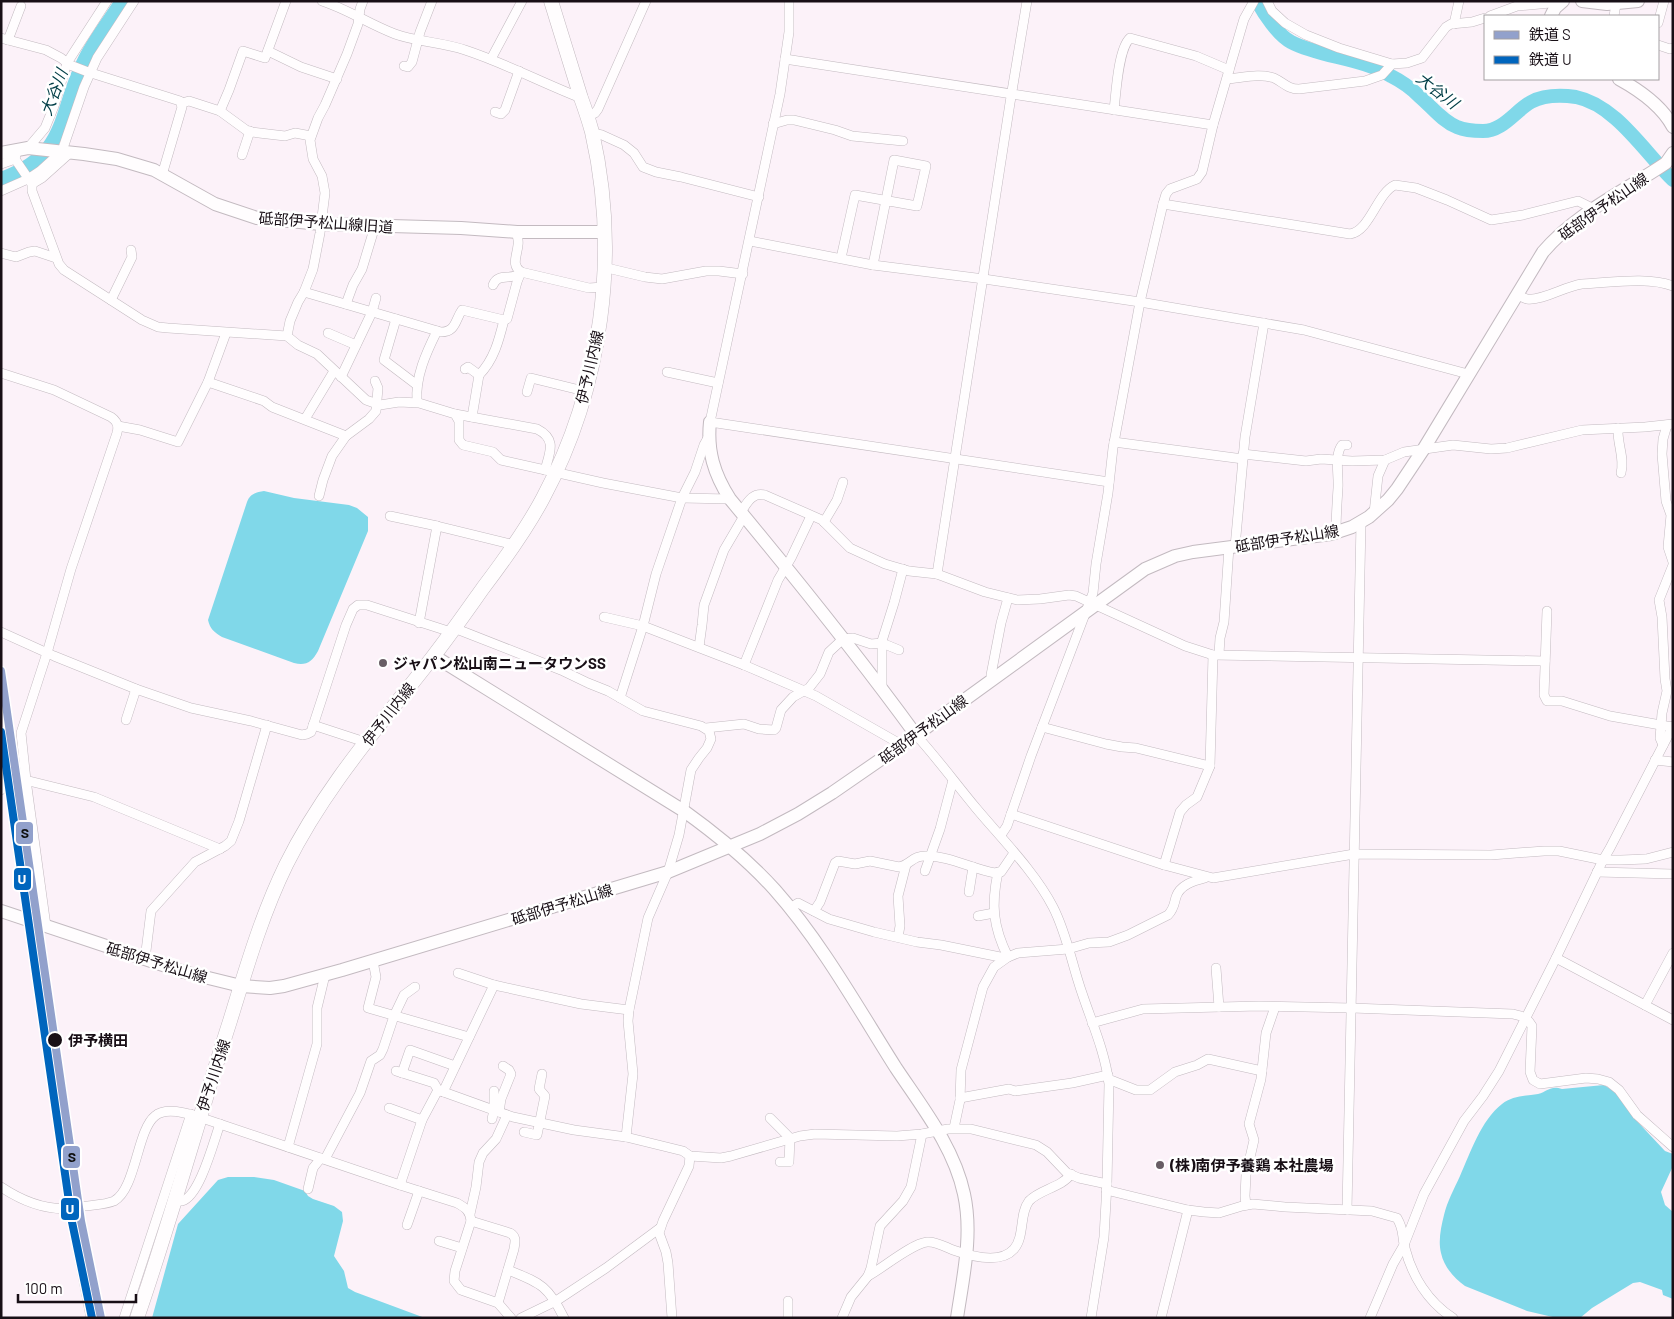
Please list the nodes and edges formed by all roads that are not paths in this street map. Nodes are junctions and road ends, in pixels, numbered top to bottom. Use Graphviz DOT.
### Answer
graph roads {
  1 [pos="107,1"];
  2 [pos="134,1"];
  3 [pos="286,1"];
  4 [pos="322,1"];
  5 [pos="363,1"];
  6 [pos="432,1"];
  7 [pos="522,1"];
  8 [pos="551,1"];
  9 [pos="646,1"];
  10 [pos="789,1"];
  11 [pos="1027,1"];
  12 [pos="1267,1"];
  13 [pos="1459,1"];
  14 [pos="1582,1"];
  15 [pos="1638,1"];
  16 [pos="1664,1"];
  17 [pos="1562,2"];
  18 [pos="1251,3"];
  19 [pos="21,6"];
  20 [pos="1613,6"];
  21 [pos="1493,15"];
  22 [pos="1551,15"];
  23 [pos="360,17"];
  24 [pos="1484,18"];
  25 [pos="1659,19"];
  26 [pos="1454,24"];
  27 [pos="5,39"];
  28 [pos="418,40"];
  29 [pos="1659,45"];
  30 [pos="1673,48"];
  31 [pos="268,51"];
  32 [pos="491,59"];
  33 [pos="785,59"];
  34 [pos="69,64"];
  35 [pos="404,66"];
  36 [pos="1387,69"];
  37 [pos="519,71"];
  38 [pos="89,73"];
  39 [pos="1228,75"];
  40 [pos="336,79"];
  41 [pos="1621,80"];
  42 [pos="1011,94"];
  43 [pos="581,98"];
  44 [pos="182,103"];
  45 [pos="1114,110"];
  46 [pos="220,112"];
  47 [pos="495,112"];
  48 [pos="588,117"];
  49 [pos="773,124"];
  50 [pos="1213,124"];
  51 [pos="1673,127"];
  52 [pos="250,131"];
  53 [pos="592,133"];
  54 [pos="311,136"];
  55 [pos="903,141"];
  56 [pos="63,152"];
  57 [pos="1673,152"];
  58 [pos="1,153"];
  59 [pos="22,154"];
  60 [pos="242,155"];
  61 [pos="1,164"];
  62 [pos="162,175"];
  63 [pos="28,180"];
  64 [pos="1,191"];
  65 [pos="759,197"];
  66 [pos="886,201"];
  67 [pos="1163,204"];
  68 [pos="1594,209"];
  69 [pos="322,224"];
  70 [pos="374,226"];
  71 [pos="517,232"];
  72 [pos="604,232"];
  73 [pos="750,241"];
  74 [pos="131,250"];
  75 [pos="1,253"];
  76 [pos="56,258"];
  77 [pos="841,258"];
  78 [pos="873,265"];
  79 [pos="603,267"];
  80 [pos="521,272"];
  81 [pos="742,274"];
  82 [pos="984,279"];
  83 [pos="493,285"];
  84 [pos="603,286"];
  85 [pos="1673,286"];
  86 [pos="304,292"];
  87 [pos="1516,295"];
  88 [pos="376,298"];
  89 [pos="111,300"];
  90 [pos="1140,302"];
  91 [pos="346,304"];
  92 [pos="372,312"];
  93 [pos="396,319"];
  94 [pos="504,320"];
  95 [pos="1264,323"];
  96 [pos="437,330"];
  97 [pos="226,333"];
  98 [pos="328,333"];
  99 [pos="286,336"];
  100 [pos="356,345"];
  101 [pos="464,369"];
  102 [pos="667,372"];
  103 [pos="1,373"];
  104 [pos="337,374"];
  105 [pos="479,374"];
  106 [pos="1468,374"];
  107 [pos="375,380"];
  108 [pos="208,382"];
  109 [pos="718,383"];
  110 [pos="417,385"];
  111 [pos="584,391"];
  112 [pos="527,392"];
  113 [pos="417,402"];
  114 [pos="378,404"];
  115 [pos="456,414"];
  116 [pos="472,417"];
  117 [pos="305,419"];
  118 [pos="710,422"];
  119 [pos="1670,425"];
  120 [pos="118,426"];
  121 [pos="1618,428"];
  122 [pos="346,436"];
  123 [pos="708,436"];
  124 [pos="1114,442"];
  125 [pos="1347,445"];
  126 [pos="1423,450"];
  127 [pos="1243,457"];
  128 [pos="954,460"];
  129 [pos="1339,460"];
  130 [pos="1385,460"];
  131 [pos="550,472"];
  132 [pos="1621,473"];
  133 [pos="843,482"];
  134 [pos="1109,482"];
  135 [pos="319,496"];
  136 [pos="682,498"];
  137 [pos="730,499"];
  138 [pos="1374,513"];
  139 [pos="742,514"];
  140 [pos="390,516"];
  141 [pos="812,516"];
  142 [pos="824,522"];
  143 [pos="1361,522"];
  144 [pos="437,526"];
  145 [pos="1336,533"];
  146 [pos="514,544"];
  147 [pos="1232,547"];
  148 [pos="1673,563"];
  149 [pos="785,567"];
  150 [pos="903,569"];
  151 [pos="937,574"];
  152 [pos="1008,598"];
  153 [pos="1090,606"];
  154 [pos="1547,611"];
  155 [pos="604,617"];
  156 [pos="419,623"];
  157 [pos="643,626"];
  158 [pos="453,630"];
  159 [pos="1,632"];
  160 [pos="843,639"];
  161 [pos="882,643"];
  162 [pos="699,647"];
  163 [pos="900,650"];
  164 [pos="47,653"];
  165 [pos="1216,654"];
  166 [pos="434,656"];
  167 [pos="1359,657"];
  168 [pos="1546,661"];
  169 [pos="744,665"];
  170 [pos="993,678"];
  171 [pos="882,688"];
  172 [pos="136,689"];
  173 [pos="805,692"];
  174 [pos="620,698"];
  175 [pos="126,720"];
  176 [pos="267,725"];
  177 [pos="313,725"];
  178 [pos="1662,725"];
  179 [pos="1673,726"];
  180 [pos="706,728"];
  181 [pos="1042,728"];
  182 [pos="916,735"];
  183 [pos="1,738"];
  184 [pos="366,742"];
  185 [pos="902,745"];
  186 [pos="1663,745"];
  187 [pos="1655,760"];
  188 [pos="1673,762"];
  189 [pos="1210,766"];
  190 [pos="3,774"];
  191 [pos="26,780"];
  192 [pos="953,780"];
  193 [pos="1,790"];
  194 [pos="684,811"];
  195 [pos="1011,814"];
  196 [pos="1001,835"];
  197 [pos="731,847"];
  198 [pos="220,849"];
  199 [pos="1673,852"];
  200 [pos="1014,853"];
  201 [pos="1354,854"];
  202 [pos="931,856"];
  203 [pos="1603,860"];
  204 [pos="906,865"];
  205 [pos="1164,865"];
  206 [pos="972,867"];
  207 [pos="925,871"];
  208 [pos="668,872"];
  209 [pos="998,872"];
  210 [pos="1597,872"];
  211 [pos="1673,874"];
  212 [pos="1208,877"];
  213 [pos="969,892"];
  214 [pos="790,908"];
  215 [pos="1,911"];
  216 [pos="814,911"];
  217 [pos="994,914"];
  218 [pos="978,916"];
  219 [pos="46,926"];
  220 [pos="898,938"];
  221 [pos="1068,949"];
  222 [pos="1673,953"];
  223 [pos="1007,958"];
  224 [pos="1556,958"];
  225 [pos="145,960"];
  226 [pos="373,961"];
  227 [pos="1216,968"];
  228 [pos="458,972"];
  229 [pos="324,975"];
  230 [pos="494,985"];
  231 [pos="241,986"];
  232 [pos="415,987"];
  233 [pos="1645,1006"];
  234 [pos="1219,1007"];
  235 [pos="1275,1007"];
  236 [pos="1352,1008"];
  237 [pos="629,1010"];
  238 [pos="394,1016"];
  239 [pos="1525,1017"];
  240 [pos="1673,1020"];
  241 [pos="1092,1023"];
  242 [pos="469,1037"];
  243 [pos="455,1066"];
  244 [pos="503,1066"];
  245 [pos="1262,1071"];
  246 [pos="542,1074"];
  247 [pos="1108,1077"];
  248 [pos="440,1091"];
  249 [pos="494,1091"];
  250 [pos="960,1098"];
  251 [pos="389,1108"];
  252 [pos="498,1114"];
  253 [pos="195,1115"];
  254 [pos="770,1118"];
  255 [pos="422,1120"];
  256 [pos="540,1123"];
  257 [pos="220,1124"];
  258 [pos="954,1128"];
  259 [pos="937,1131"];
  260 [pos="524,1132"];
  261 [pos="922,1134"];
  262 [pos="626,1137"];
  263 [pos="790,1138"];
  264 [pos="288,1147"];
  265 [pos="1673,1148"];
  266 [pos="690,1156"];
  267 [pos="323,1159"];
  268 [pos="780,1162"];
  269 [pos="1070,1174"];
  270 [pos="400,1185"];
  271 [pos="1,1187"];
  272 [pos="1107,1187"];
  273 [pos="308,1189"];
  274 [pos="419,1191"];
  275 [pos="174,1200"];
  276 [pos="1246,1205"];
  277 [pos="70,1210"];
  278 [pos="1188,1210"];
  279 [pos="1347,1210"];
  280 [pos="471,1217"];
  281 [pos="407,1225"];
  282 [pos="660,1228"];
  283 [pos="439,1241"];
  284 [pos="1404,1245"];
  285 [pos="462,1248"];
  286 [pos="967,1255"];
  287 [pos="508,1270"];
  288 [pos="868,1276"];
  289 [pos="556,1301"];
  290 [pos="788,1301"];
  291 [pos="498,1303"];
  292 [pos="91,1318"];
  293 [pos="124,1318"];
  294 [pos="137,1318"];
  295 [pos="511,1318"];
  296 [pos="521,1318"];
  297 [pos="564,1318"];
  298 [pos="672,1318"];
  299 [pos="788,1318"];
  300 [pos="842,1318"];
  301 [pos="957,1318"];
  302 [pos="1091,1318"];
  303 [pos="1162,1318"];
  304 [pos="1370,1318"];
  305 [pos="1453,1318"];
  1 -- 34 [label="street"];
  2 -- 38 [label="street"];
  3 -- 31 [label="street"];
  4 -- 23 [label="street"];
  5 -- 23 [label="street"];
  6 -- 28 [label="street"];
  7 -- 32 [label="street"];
  8 -- 43 [label="main road, 伊予川内線"];
  9 -- 48 [label="street"];
  10 -- 33 [label="street"];
  11 -- 42 [label="street"];
  12 -- 36 [label="street"];
  13 -- 26 [label="street"];
  14 -- 20 [label="main road"];
  15 -- 20 [label="main road"];
  16 -- 25 [label="street"];
  17 -- 21 [label="street"];
  17 -- 22 [label="main road"];
  18 -- 39 [label="street"];
  19 -- 27 [label="street"];
  23 -- 28 [label="street"];
  23 -- 40 [label="street"];
  24 -- 26 [label="street"];
  26 -- 36 [label="street"];
  27 -- 34 [label="street"];
  28 -- 32 [label="street"];
  28 -- 35 [label="street"];
  29 -- 30 [label="street"];
  31 -- 40 [label="street"];
  31 -- 46 [label="street"];
  32 -- 37 [label="street"];
  33 -- 42 [label="street"];
  33 -- 49 [label="street"];
  34 -- 38 [label="street"];
  34 -- 59 [label="street"];
  36 -- 39 [label="street"];
  37 -- 43 [label="street"];
  37 -- 47 [label="street"];
  38 -- 44 [label="street"];
  38 -- 56 [label="street"];
  39 -- 45 [label="street"];
  39 -- 50 [label="street"];
  40 -- 54 [label="street"];
  41 -- 51 [label="main road"];
  42 -- 45 [label="street"];
  42 -- 82 [label="street"];
  43 -- 48 [label="main road, 伊予川内線"];
  44 -- 46 [label="street"];
  44 -- 62 [label="street"];
  45 -- 50 [label="street"];
  46 -- 52 [label="street"];
  48 -- 53 [label="main road, 伊予川内線"];
  49 -- 55 [label="street"];
  49 -- 65 [label="street"];
  50 -- 67 [label="street"];
  52 -- 54 [label="street"];
  52 -- 60 [label="street"];
  53 -- 65 [label="street"];
  53 -- 72 [label="main road, 伊予川内線"];
  54 -- 69 [label="street"];
  56 -- 59 [label="main road, 砥部伊予松山線旧道"];
  56 -- 62 [label="main road, 砥部伊予松山線旧道"];
  56 -- 63 [label="street"];
  57 -- 68 [label="main road, 砥部伊予松山線"];
  58 -- 59 [label="main road, 砥部伊予松山線旧道"];
  59 -- 61 [label="street"];
  59 -- 63 [label="street"];
  62 -- 69 [label="main road, 砥部伊予松山線旧道"];
  63 -- 64 [label="street"];
  63 -- 76 [label="street"];
  65 -- 73 [label="street"];
  66 -- 66 [label="street"];
  66 -- 77 [label="street"];
  66 -- 78 [label="street"];
  67 -- 68 [label="street"];
  67 -- 90 [label="street"];
  68 -- 87 [label="main road, 砥部伊予松山線"];
  69 -- 70 [label="main road, 砥部伊予松山線旧道"];
  69 -- 86 [label="street"];
  70 -- 71 [label="main road, 砥部伊予松山線旧道"];
  70 -- 91 [label="street"];
  71 -- 72 [label="main road, 砥部伊予松山線旧道"];
  71 -- 80 [label="street"];
  72 -- 79 [label="main road, 伊予川内線"];
  73 -- 77 [label="street"];
  73 -- 81 [label="street"];
  74 -- 89 [label="street"];
  75 -- 76 [label="street"];
  76 -- 89 [label="street"];
  77 -- 78 [label="street"];
  78 -- 82 [label="street"];
  79 -- 81 [label="street"];
  79 -- 84 [label="main road, 伊予川内線"];
  80 -- 83 [label="street"];
  80 -- 84 [label="street"];
  80 -- 94 [label="street"];
  81 -- 109 [label="street"];
  82 -- 90 [label="street"];
  82 -- 128 [label="street"];
  84 -- 111 [label="main road, 伊予川内線"];
  85 -- 87 [label="street"];
  86 -- 91 [label="street"];
  86 -- 99 [label="street"];
  87 -- 106 [label="main road, 砥部伊予松山線"];
  88 -- 92 [label="street"];
  89 -- 97 [label="street"];
  90 -- 95 [label="street"];
  90 -- 124 [label="street"];
  91 -- 92 [label="street"];
  92 -- 93 [label="street"];
  92 -- 100 [label="street"];
  93 -- 96 [label="street"];
  93 -- 110 [label="street"];
  94 -- 96 [label="street"];
  94 -- 105 [label="street"];
  95 -- 106 [label="street"];
  95 -- 127 [label="street"];
  96 -- 110 [label="street"];
  97 -- 99 [label="street"];
  97 -- 108 [label="street"];
  98 -- 100 [label="street"];
  99 -- 104 [label="street"];
  100 -- 104 [label="street"];
  101 -- 105 [label="street"];
  102 -- 109 [label="street"];
  103 -- 120 [label="street"];
  104 -- 114 [label="street"];
  104 -- 117 [label="street"];
  105 -- 116 [label="street"];
  106 -- 126 [label="main road, 砥部伊予松山線"];
  107 -- 114 [label="street"];
  108 -- 117 [label="street"];
  108 -- 120 [label="street"];
  109 -- 118 [label="street"];
  110 -- 113 [label="street"];
  111 -- 112 [label="street"];
  111 -- 131 [label="main road, 伊予川内線"];
  113 -- 114 [label="street"];
  113 -- 115 [label="street"];
  114 -- 122 [label="street"];
  115 -- 116 [label="street"];
  115 -- 131 [label="street"];
  116 -- 131 [label="street"];
  117 -- 122 [label="street"];
  118 -- 123 [label="main road"];
  118 -- 128 [label="street"];
  119 -- 121 [label="street"];
  119 -- 148 [label="street"];
  120 -- 164 [label="street"];
  121 -- 126 [label="street"];
  121 -- 132 [label="street"];
  122 -- 135 [label="street"];
  123 -- 136 [label="street"];
  123 -- 137 [label="main road"];
  124 -- 127 [label="street"];
  124 -- 134 [label="street"];
  125 -- 129 [label="street"];
  126 -- 130 [label="street"];
  126 -- 138 [label="main road, 砥部伊予松山線"];
  127 -- 129 [label="street"];
  127 -- 147 [label="street"];
  128 -- 134 [label="street"];
  128 -- 151 [label="street"];
  129 -- 130 [label="street"];
  129 -- 145 [label="street"];
  130 -- 138 [label="street"];
  131 -- 136 [label="street"];
  131 -- 146 [label="main road, 伊予川内線"];
  133 -- 142 [label="street"];
  134 -- 153 [label="street"];
  136 -- 137 [label="street"];
  136 -- 157 [label="street"];
  137 -- 139 [label="main road"];
  138 -- 143 [label="main road, 砥部伊予松山線"];
  139 -- 141 [label="street"];
  139 -- 149 [label="main road"];
  139 -- 162 [label="street"];
  140 -- 144 [label="street"];
  141 -- 142 [label="street"];
  141 -- 149 [label="street"];
  142 -- 150 [label="street"];
  143 -- 145 [label="main road, 砥部伊予松山線"];
  143 -- 167 [label="street"];
  144 -- 146 [label="street"];
  144 -- 156 [label="street"];
  145 -- 147 [label="main road, 砥部伊予松山線"];
  146 -- 158 [label="main road, 伊予川内線"];
  147 -- 153 [label="main road, 砥部伊予松山線"];
  147 -- 165 [label="street"];
  148 -- 178 [label="street"];
  149 -- 160 [label="main road"];
  149 -- 169 [label="street"];
  150 -- 151 [label="street"];
  150 -- 161 [label="street"];
  151 -- 152 [label="street"];
  152 -- 153 [label="street"];
  152 -- 170 [label="street"];
  153 -- 165 [label="street"];
  153 -- 170 [label="main road, 砥部伊予松山線"];
  153 -- 181 [label="street"];
  154 -- 168 [label="street"];
  155 -- 157 [label="street"];
  156 -- 158 [label="street"];
  156 -- 177 [label="street"];
  157 -- 162 [label="street"];
  157 -- 174 [label="street"];
  158 -- 166 [label="main road, 伊予川内線"];
  158 -- 174 [label="street"];
  159 -- 164 [label="street"];
  160 -- 161 [label="street"];
  160 -- 171 [label="main road"];
  160 -- 173 [label="street"];
  161 -- 163 [label="street"];
  161 -- 171 [label="street"];
  162 -- 169 [label="street"];
  164 -- 172 [label="street"];
  164 -- 191 [label="street"];
  165 -- 167 [label="street"];
  165 -- 189 [label="street"];
  166 -- 184 [label="main road, 伊予川内線"];
  166 -- 194 [label="main road"];
  167 -- 168 [label="street"];
  167 -- 201 [label="street"];
  168 -- 178 [label="street"];
  169 -- 173 [label="street"];
  170 -- 182 [label="main road, 砥部伊予松山線"];
  171 -- 182 [label="main road"];
  172 -- 175 [label="street"];
  172 -- 176 [label="street"];
  173 -- 180 [label="street"];
  173 -- 185 [label="street"];
  174 -- 180 [label="street"];
  176 -- 177 [label="street"];
  176 -- 198 [label="street"];
  177 -- 184 [label="street"];
  178 -- 179 [label="street"];
  178 -- 186 [label="street"];
  179 -- 186 [label="street"];
  180 -- 194 [label="street"];
  181 -- 189 [label="street"];
  181 -- 195 [label="street"];
  182 -- 185 [label="main road, 砥部伊予松山線"];
  182 -- 192 [label="street"];
  183 -- 190 [label="street"];
  184 -- 231 [label="main road, 伊予川内線"];
  185 -- 197 [label="main road, 砥部伊予松山線"];
  186 -- 187 [label="street"];
  187 -- 188 [label="street"];
  187 -- 203 [label="street"];
  189 -- 205 [label="street"];
  190 -- 191 [label="street"];
  190 -- 193 [label="street"];
  191 -- 198 [label="street"];
  191 -- 219 [label="street"];
  192 -- 196 [label="street"];
  192 -- 202 [label="street"];
  194 -- 197 [label="main road"];
  194 -- 208 [label="street"];
  195 -- 196 [label="street"];
  195 -- 205 [label="street"];
  196 -- 200 [label="street"];
  197 -- 208 [label="main road, 砥部伊予松山線"];
  197 -- 214 [label="main road"];
  198 -- 225 [label="street"];
  199 -- 203 [label="street"];
  200 -- 209 [label="street"];
  200 -- 221 [label="street"];
  201 -- 203 [label="street"];
  201 -- 212 [label="street"];
  201 -- 236 [label="street"];
  202 -- 204 [label="street"];
  202 -- 206 [label="street"];
  202 -- 207 [label="street"];
  203 -- 210 [label="street"];
  204 -- 216 [label="street"];
  204 -- 220 [label="street"];
  205 -- 212 [label="street"];
  206 -- 209 [label="street"];
  206 -- 213 [label="street"];
  208 -- 226 [label="main road, 砥部伊予松山線"];
  208 -- 237 [label="street"];
  209 -- 217 [label="street"];
  210 -- 211 [label="street"];
  210 -- 224 [label="street"];
  212 -- 221 [label="street"];
  214 -- 216 [label="street"];
  214 -- 259 [label="main road"];
  215 -- 219 [label="main road, 砥部伊予松山線"];
  216 -- 220 [label="street"];
  217 -- 218 [label="street"];
  217 -- 223 [label="street"];
  219 -- 225 [label="main road, 砥部伊予松山線"];
  220 -- 223 [label="street"];
  221 -- 223 [label="street"];
  221 -- 241 [label="street"];
  222 -- 233 [label="street"];
  223 -- 250 [label="street"];
  224 -- 233 [label="street"];
  224 -- 239 [label="street"];
  225 -- 231 [label="main road, 砥部伊予松山線"];
  226 -- 229 [label="main road, 砥部伊予松山線"];
  226 -- 238 [label="street"];
  227 -- 234 [label="street"];
  228 -- 230 [label="street"];
  229 -- 231 [label="main road, 砥部伊予松山線"];
  229 -- 264 [label="street"];
  230 -- 237 [label="street"];
  230 -- 242 [label="street"];
  231 -- 253 [label="main road, 伊予川内線"];
  232 -- 238 [label="street"];
  233 -- 240 [label="street"];
  234 -- 235 [label="street"];
  234 -- 241 [label="street"];
  235 -- 236 [label="street"];
  235 -- 245 [label="street"];
  236 -- 239 [label="street"];
  236 -- 279 [label="street"];
  237 -- 262 [label="street"];
  238 -- 242 [label="street"];
  238 -- 267 [label="street"];
  239 -- 265 [label="street"];
  239 -- 284 [label="street"];
  241 -- 247 [label="street"];
  242 -- 243 [label="street"];
  243 -- 248 [label="street"];
  243 -- 248 [label="street"];
  244 -- 252 [label="street"];
  245 -- 247 [label="street"];
  245 -- 276 [label="street"];
  246 -- 256 [label="street"];
  247 -- 250 [label="street"];
  247 -- 272 [label="street"];
  248 -- 252 [label="street"];
  248 -- 255 [label="street"];
  249 -- 252 [label="street"];
  250 -- 258 [label="street"];
  251 -- 255 [label="street"];
  252 -- 256 [label="street"];
  252 -- 280 [label="street"];
  253 -- 257 [label="street"];
  253 -- 275 [label="main road, 伊予川内線"];
  253 -- 277 [label="street"];
  253 -- 293 [label="street"];
  254 -- 263 [label="street"];
  255 -- 270 [label="street"];
  256 -- 260 [label="street"];
  256 -- 262 [label="street"];
  257 -- 264 [label="street"];
  257 -- 275 [label="street"];
  258 -- 259 [label="street"];
  258 -- 269 [label="street"];
  259 -- 261 [label="street"];
  259 -- 286 [label="main road"];
  261 -- 263 [label="street"];
  261 -- 288 [label="street"];
  262 -- 266 [label="street"];
  263 -- 266 [label="street"];
  263 -- 268 [label="street"];
  264 -- 267 [label="street"];
  266 -- 282 [label="street"];
  267 -- 270 [label="street"];
  267 -- 273 [label="street"];
  269 -- 272 [label="street"];
  269 -- 286 [label="street"];
  270 -- 274 [label="street"];
  271 -- 277 [label="street"];
  272 -- 278 [label="street"];
  272 -- 302 [label="street"];
  274 -- 280 [label="street"];
  274 -- 281 [label="street"];
  275 -- 294 [label="main road, 伊予川内線"];
  276 -- 278 [label="street"];
  276 -- 279 [label="street"];
  277 -- 292 [label="street"];
  278 -- 303 [label="street"];
  279 -- 284 [label="street"];
  280 -- 285 [label="street"];
  280 -- 287 [label="street"];
  282 -- 289 [label="street"];
  282 -- 298 [label="street"];
  283 -- 285 [label="street"];
  284 -- 304 [label="street"];
  284 -- 305 [label="street"];
  285 -- 291 [label="street"];
  286 -- 288 [label="street"];
  286 -- 301 [label="main road"];
  287 -- 289 [label="street"];
  287 -- 291 [label="street"];
  288 -- 300 [label="street"];
  289 -- 296 [label="street"];
  289 -- 297 [label="street"];
  290 -- 299 [label="street"];
  291 -- 295 [label="street"];
}
